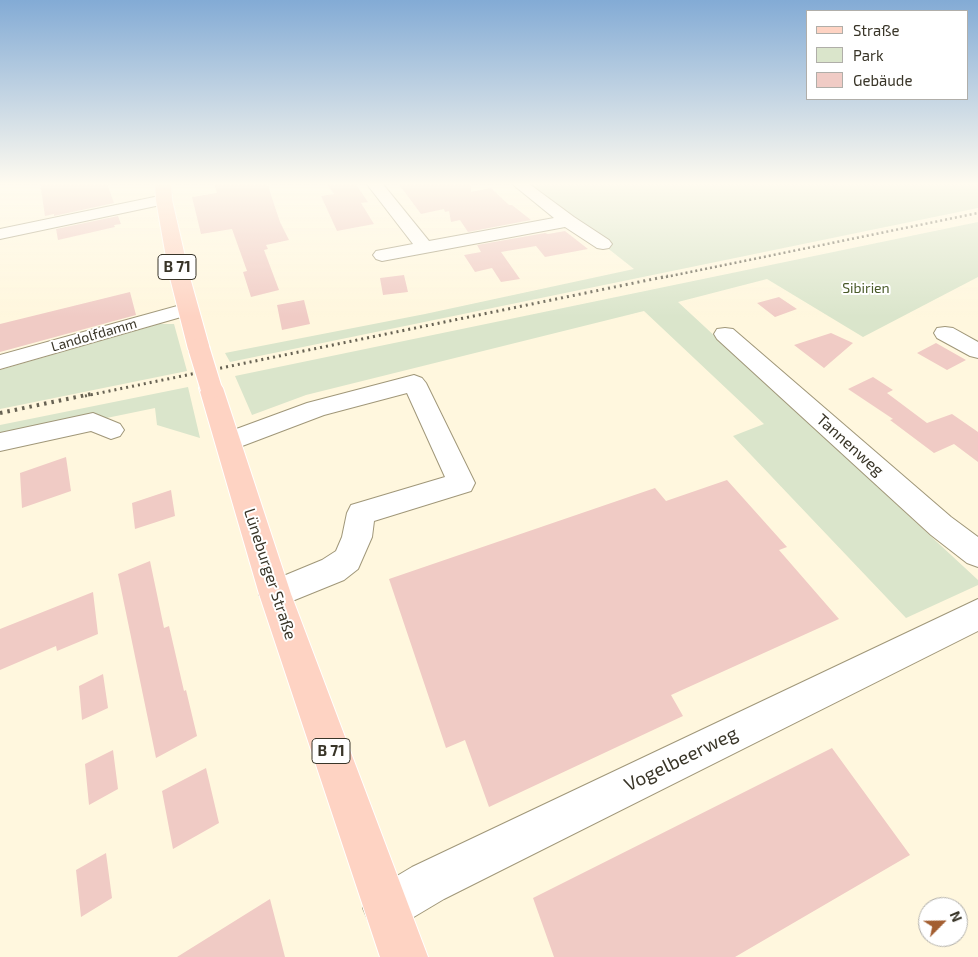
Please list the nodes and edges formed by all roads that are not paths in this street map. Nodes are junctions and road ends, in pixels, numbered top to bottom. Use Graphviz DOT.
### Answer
graph roads {
  1 [pos="24,228"];
  2 [pos="171,228"];
  3 [pos="409,228"];
  4 [pos="530,228"];
  5 [pos="578,228"];
  6 [pos="0,234"];
  7 [pos="603,244"];
  8 [pos="424,246"];
  9 [pos="382,255"];
  10 [pos="188,309"];
  11 [pos="945,333"];
  12 [pos="725,334"];
  13 [pos="978,352"];
  14 [pos="0,362"];
  15 [pos="111,430"];
  16 [pos="0,442"];
  17 [pos="229,442"];
  18 [pos="978,554"];
  19 [pos="275,594"];
  20 [pos="978,614"];
  21 [pos="386,908"];
  22 [pos="404,957"];
  1 -- 6 [label="street"];
  2 -- 10 [label="main road, Lüneburger Straße / B 71"];
  3 -- 8 [label="street"];
  4 -- 8 [label="street"];
  5 -- 7 [label="street"];
  8 -- 9 [label="street"];
  10 -- 14 [label="street, Landolfdamm"];
  10 -- 17 [label="main road, Lüneburger Straße / B 71, bridge"];
  11 -- 13 [label="street"];
  12 -- 18 [label="street, Tannenweg"];
  15 -- 16 [label="street"];
  17 -- 19 [label="main road, Lüneburger Straße / B 71"];
  17 -- 19 [label="street"];
  19 -- 21 [label="main road, Lüneburger Straße / B 71"];
  20 -- 21 [label="street, Vogelbeerweg"];
  21 -- 22 [label="main road, Lüneburger Straße / B 71"];
}
